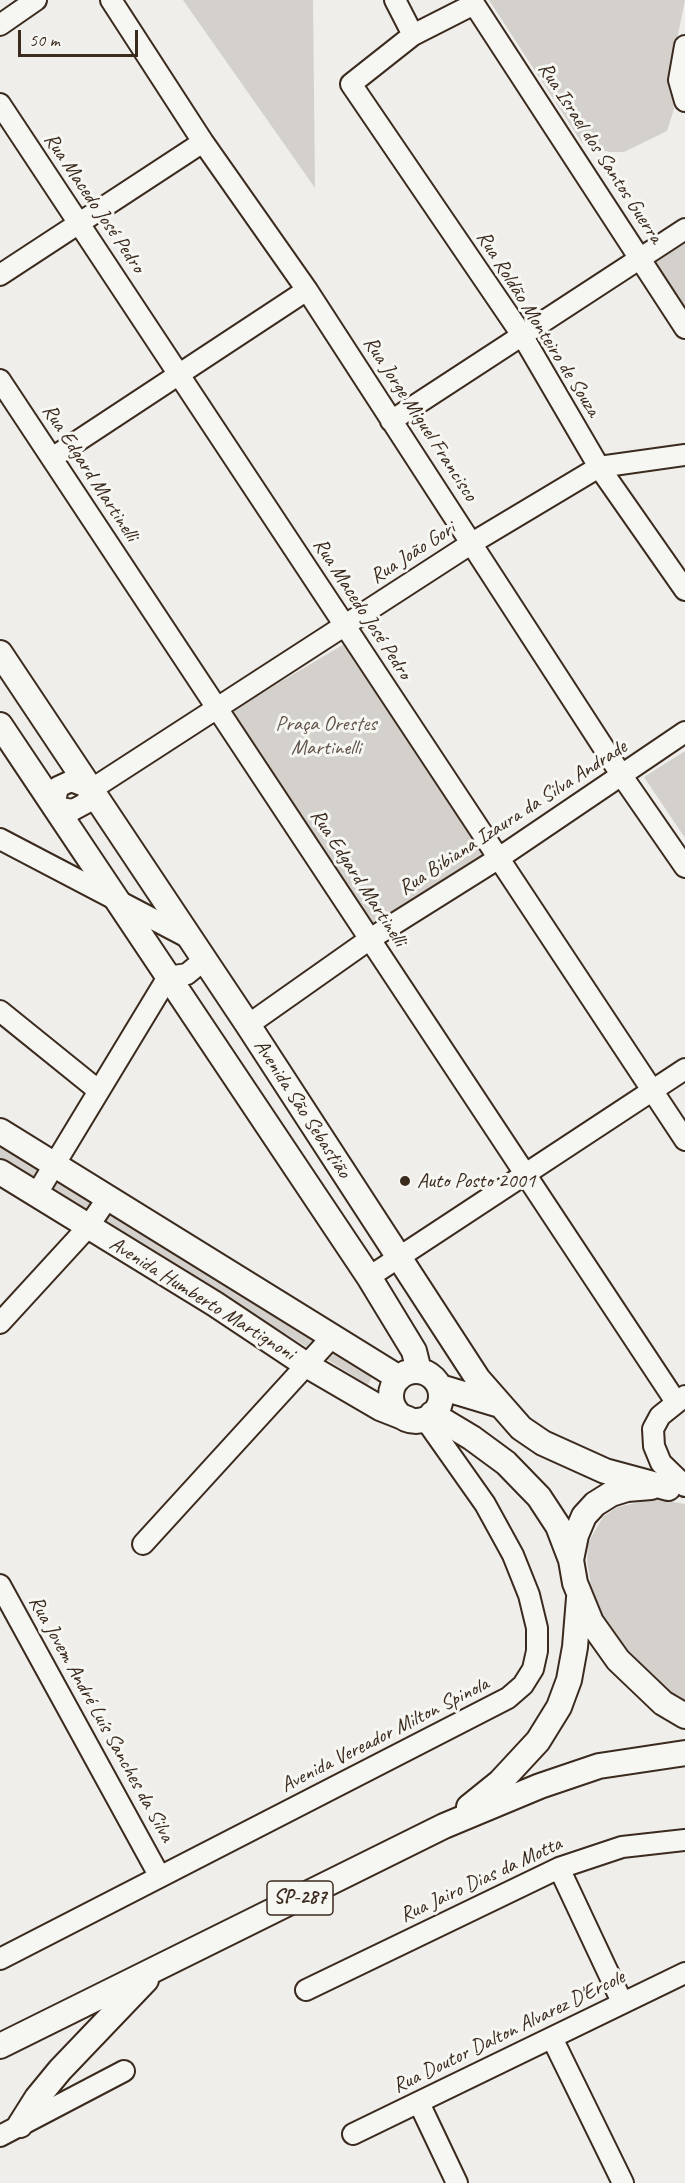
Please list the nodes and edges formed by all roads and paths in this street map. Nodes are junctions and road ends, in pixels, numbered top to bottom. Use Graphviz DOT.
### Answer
graph roads {
  1 [pos="36,0"];
  2 [pos="111,0"];
  3 [pos="395,0"];
  4 [pos="0,25"];
  5 [pos="413,35"];
  6 [pos="685,46"];
  7 [pos="685,101"];
  8 [pos="0,104"];
  9 [pos="203,142"];
  10 [pos="78,223"];
  11 [pos="685,229"];
  12 [pos="639,259"];
  13 [pos="0,275"];
  14 [pos="307,290"];
  15 [pos="685,328"];
  16 [pos="522,335"];
  17 [pos="179,374"];
  18 [pos="0,380"];
  19 [pos="391,420"];
  20 [pos="685,455"];
  21 [pos="52,458"];
  22 [pos="598,467"];
  23 [pos="472,543"];
  24 [pos="685,590"];
  25 [pos="345,627"];
  26 [pos="0,652"];
  27 [pos="217,709"];
  28 [pos="0,725"];
  29 [pos="685,732"];
  30 [pos="622,776"];
  31 [pos="92,789"];
  32 [pos="54,807"];
  33 [pos="0,839"];
  34 [pos="499,858"];
  35 [pos="685,867"];
  36 [pos="120,902"];
  37 [pos="191,939"];
  38 [pos="370,939"];
  39 [pos="204,960"];
  40 [pos="168,977"];
  41 [pos="0,1011"];
  42 [pos="248,1025"];
  43 [pos="685,1070"];
  44 [pos="653,1090"];
  45 [pos="99,1091"];
  46 [pos="0,1131"];
  47 [pos="685,1140"];
  48 [pos="54,1165"];
  49 [pos="0,1172"];
  50 [pos="525,1174"];
  51 [pos="36,1195"];
  52 [pos="358,1196"];
  53 [pos="107,1199"];
  54 [pos="328,1216"];
  55 [pos="88,1227"];
  56 [pos="397,1258"];
  57 [pos="369,1277"];
  58 [pos="0,1323"];
  59 [pos="332,1337"];
  60 [pos="308,1366"];
  61 [pos="409,1374"];
  62 [pos="440,1387"];
  63 [pos="682,1401"];
  64 [pos="503,1409"];
  65 [pos="422,1417"];
  66 [pos="456,1428"];
  67 [pos="680,1488"];
  68 [pos="143,1544"];
  69 [pos="571,1560"];
  70 [pos="0,1585"];
  71 [pos="579,1592"];
  72 [pos="685,1716"];
  73 [pos="685,1753"];
  74 [pos="444,1826"];
  75 [pos="685,1840"];
  76 [pos="559,1868"];
  77 [pos="160,1877"];
  78 [pos="0,1959"];
  79 [pos="156,1969"];
  80 [pos="685,1973"];
  81 [pos="306,1990"];
  82 [pos="622,2002"];
  83 [pos="552,2038"];
  84 [pos="0,2046"];
  85 [pos="124,2071"];
  86 [pos="418,2103"];
  87 [pos="10,2131"];
  88 [pos="353,2134"];
  89 [pos="458,2183"];
  90 [pos="623,2183"];
  1 -- 4 [label="street"];
  2 -- 9 [label="street, Rua Jorge Miguel Francisco"];
  3 -- 5 [label="street"];
  5 -- 12 [label="street, Rua Israel dos Santos Guerra"];
  5 -- 16 [label="street, Rua Roldão Monteiro de Souza"];
  6 -- 7 [label="street"];
  8 -- 10 [label="street, Rua Macedo José Pedro"];
  9 -- 10 [label="street"];
  9 -- 14 [label="street, Rua Jorge Miguel Francisco"];
  10 -- 13 [label="street"];
  10 -- 17 [label="street, Rua Macedo José Pedro"];
  11 -- 12 [label="street"];
  12 -- 15 [label="street, Rua Israel dos Santos Guerra"];
  12 -- 16 [label="street"];
  14 -- 17 [label="street"];
  14 -- 19 [label="street, Rua Jorge Miguel Francisco"];
  16 -- 19 [label="street"];
  16 -- 22 [label="street, Rua Roldão Monteiro de Souza"];
  17 -- 21 [label="street"];
  17 -- 25 [label="street, Rua Macedo José Pedro"];
  18 -- 21 [label="street, Rua Edgard Martinelli"];
  19 -- 23 [label="street, Rua Jorge Miguel Francisco"];
  20 -- 22 [label="street, Rua João Gori"];
  21 -- 27 [label="street, Rua Edgard Martinelli"];
  22 -- 23 [label="street, Rua João Gori"];
  22 -- 24 [label="street, Rua Roldão Monteiro de Souza"];
  23 -- 25 [label="street, Rua João Gori"];
  23 -- 30 [label="street, Rua Jorge Miguel Francisco"];
  25 -- 27 [label="street, Rua João Gori"];
  25 -- 34 [label="street, Rua Macedo José Pedro"];
  26 -- 31 [label="main road, Avenida São Sebastião"];
  27 -- 31 [label="street, Rua João Gori"];
  27 -- 38 [label="street, Rua Edgard Martinelli"];
  28 -- 32 [label="main road, Avenida São Sebastião"];
  29 -- 30 [label="street, Rua Bibiana Izaura da Silva Andrade"];
  30 -- 34 [label="street, Rua Bibiana Izaura da Silva Andrade"];
  30 -- 35 [label="street, Rua Jorge Miguel Francisco"];
  31 -- 32 [label="street, Rua João Gori"];
  31 -- 32 [label="street"];
  31 -- 37 [label="main road, Avenida São Sebastião"];
  32 -- 36 [label="main road, Avenida São Sebastião"];
  33 -- 36 [label="street"];
  34 -- 38 [label="street, Rua Bibiana Izaura da Silva Andrade"];
  34 -- 44 [label="street, Rua Macedo José Pedro"];
  36 -- 37 [label="street"];
  36 -- 40 [label="main road, Avenida São Sebastião"];
  37 -- 39 [label="main road, Avenida São Sebastião"];
  38 -- 42 [label="street, Rua Bibiana Izaura da Silva Andrade"];
  38 -- 50 [label="street, Rua Edgard Martinelli"];
  39 -- 40 [label="street"];
  39 -- 42 [label="main road, Avenida São Sebastião"];
  40 -- 45 [label="street"];
  40 -- 54 [label="main road, Avenida São Sebastião"];
  41 -- 45 [label="street"];
  42 -- 52 [label="main road, Avenida São Sebastião"];
  43 -- 44 [label="street"];
  44 -- 47 [label="street, Rua Macedo José Pedro"];
  44 -- 50 [label="street"];
  45 -- 48 [label="street"];
  46 -- 48 [label="main road, Avenida Humberto Martignoni"];
  48 -- 51 [label="street"];
  48 -- 53 [label="main road, Avenida Humberto Martignoni"];
  49 -- 51 [label="main road, Avenida Humberto Martignoni"];
  50 -- 56 [label="street"];
  50 -- 63 [label="street, Rua Edgard Martinelli"];
  51 -- 55 [label="main road, Avenida Humberto Martignoni"];
  52 -- 54 [label="main road"];
  52 -- 56 [label="main road, Avenida São Sebastião"];
  53 -- 55 [label="street"];
  53 -- 59 [label="main road, Avenida Humberto Martignoni"];
  54 -- 57 [label="main road, Avenida São Sebastião"];
  55 -- 58 [label="street"];
  55 -- 60 [label="main road, Avenida Humberto Martignoni"];
  56 -- 57 [label="street"];
  56 -- 64 [label="main road, Avenida São Sebastião"];
  57 -- 61 [label="main road, Avenida São Sebastião"];
  59 -- 60 [label="street"];
  59 -- 61 [label="main road, Avenida Humberto Martignoni"];
  60 -- 65 [label="main road, Avenida Humberto Martignoni"];
  60 -- 68 [label="street"];
  61 -- 62 [label="main road"];
  61 -- 65 [label="main road"];
  62 -- 64 [label="main road"];
  62 -- 65 [label="main road"];
  63 -- 67 [label="street"];
  64 -- 66 [label="main road"];
  64 -- 67 [label="main road, Avenida São Sebastião"];
  65 -- 66 [label="main road, Avenida Humberto Martignoni"];
  65 -- 77 [label="street, Avenida Vereador Milton Spinola"];
  66 -- 69 [label="main road, Avenida Humberto Martignoni"];
  67 -- 69 [label="main road"];
  69 -- 71 [label="main road, Avenida Humberto Martignoni"];
  70 -- 77 [label="street, Rua Jovem André Luís Sanches da Silva"];
  71 -- 72 [label="main road"];
  71 -- 74 [label="main road, SP-287"];
  73 -- 74 [label="main road, SP-287"];
  74 -- 79 [label="main road, SP-287"];
  75 -- 76 [label="street, Rua Jairo Dias da Motta"];
  76 -- 81 [label="street, Rua Jairo Dias da Motta"];
  76 -- 82 [label="street"];
  77 -- 78 [label="street, Avenida Vereador Milton Spinola"];
  79 -- 84 [label="main road, SP-287"];
  79 -- 87 [label="main road"];
  80 -- 82 [label="street, Rua Doutor Dalton Alvarez D'Ercole"];
  82 -- 83 [label="street, Rua Doutor Dalton Alvarez D'Ercole"];
  83 -- 86 [label="street, Rua Doutor Dalton Alvarez D'Ercole"];
  83 -- 90 [label="street"];
  85 -- 87 [label="street"];
  86 -- 88 [label="street, Rua Doutor Dalton Alvarez D'Ercole"];
  86 -- 89 [label="street"];
}
